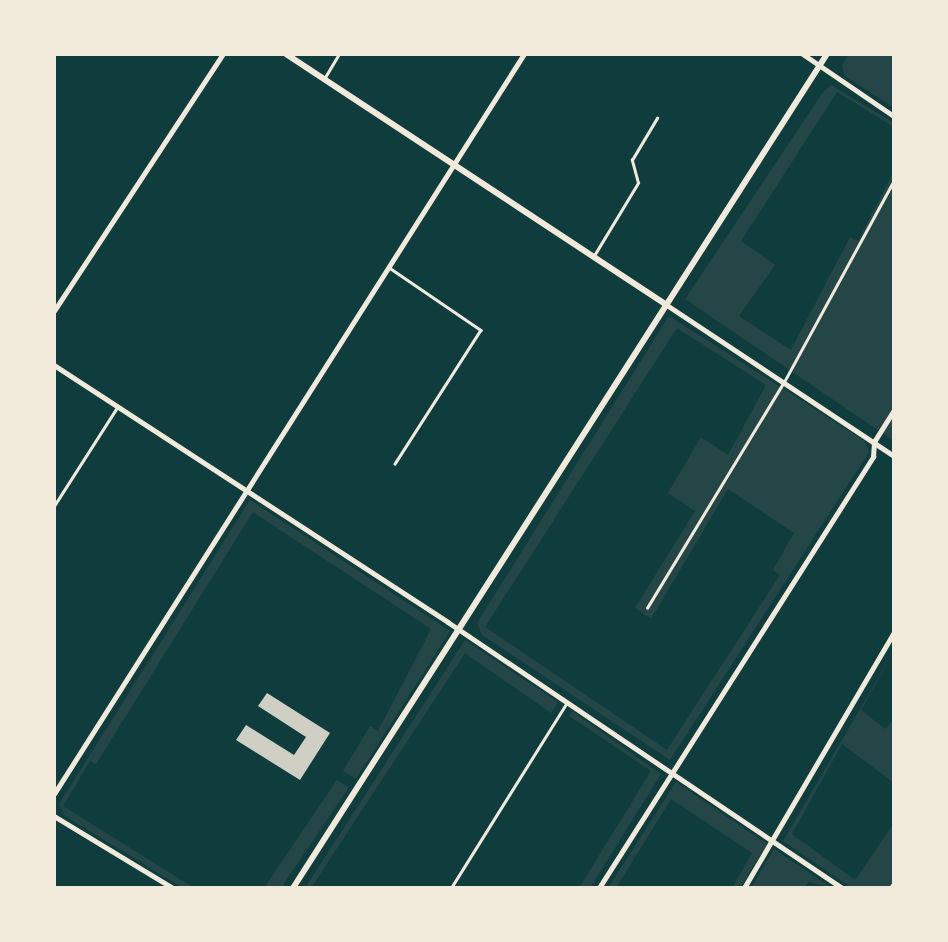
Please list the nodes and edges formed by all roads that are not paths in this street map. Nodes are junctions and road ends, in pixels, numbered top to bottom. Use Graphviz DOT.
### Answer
graph roads {
  1 [pos="223,54"];
  2 [pos="286,54"];
  3 [pos="339,54"];
  4 [pos="524,54"];
  5 [pos="803,54"];
  6 [pos="827,54"];
  7 [pos="818,67"];
  8 [pos="324,79"];
  9 [pos="894,116"];
  10 [pos="657,118"];
  11 [pos="454,163"];
  12 [pos="894,180"];
  13 [pos="595,254"];
  14 [pos="390,268"];
  15 [pos="667,305"];
  16 [pos="54,311"];
  17 [pos="54,365"];
  18 [pos="784,382"];
  19 [pos="117,409"];
  20 [pos="894,410"];
  21 [pos="874,442"];
  22 [pos="894,456"];
  23 [pos="394,464"];
  24 [pos="246,493"];
  25 [pos="54,506"];
  26 [pos="647,608"];
  27 [pos="459,630"];
  28 [pos="894,632"];
  29 [pos="567,704"];
  30 [pos="674,774"];
  31 [pos="54,794"];
  32 [pos="54,816"];
  33 [pos="772,840"];
  34 [pos="161,880"];
  35 [pos="156,888"];
  36 [pos="173,888"];
  37 [pos="293,888"];
  38 [pos="451,888"];
  39 [pos="598,888"];
  40 [pos="744,888"];
  41 [pos="842,888"];
  1 -- 16 [label="street"];
  2 -- 8 [label="street"];
  3 -- 8 [label="lane"];
  4 -- 11 [label="street"];
  5 -- 7 [label="street"];
  6 -- 7 [label="street"];
  7 -- 9 [label="street"];
  7 -- 15 [label="street"];
  8 -- 11 [label="street"];
  10 -- 13 [label="lane"];
  11 -- 13 [label="street"];
  11 -- 14 [label="street"];
  12 -- 18 [label="lane"];
  13 -- 15 [label="street"];
  14 -- 23 [label="lane"];
  14 -- 24 [label="street"];
  15 -- 18 [label="street"];
  15 -- 27 [label="street"];
  17 -- 19 [label="street"];
  18 -- 21 [label="street"];
  18 -- 26 [label="lane"];
  19 -- 24 [label="street"];
  19 -- 25 [label="lane"];
  20 -- 21 [label="street"];
  21 -- 22 [label="street"];
  21 -- 30 [label="street"];
  24 -- 27 [label="street"];
  24 -- 31 [label="street"];
  27 -- 29 [label="street"];
  27 -- 37 [label="street"];
  28 -- 33 [label="street"];
  29 -- 30 [label="street"];
  29 -- 38 [label="lane"];
  30 -- 33 [label="street"];
  30 -- 39 [label="street"];
  32 -- 34 [label="street"];
  33 -- 40 [label="street"];
  33 -- 41 [label="street"];
  34 -- 35 [label="street"];
  34 -- 36 [label="street"];
}
